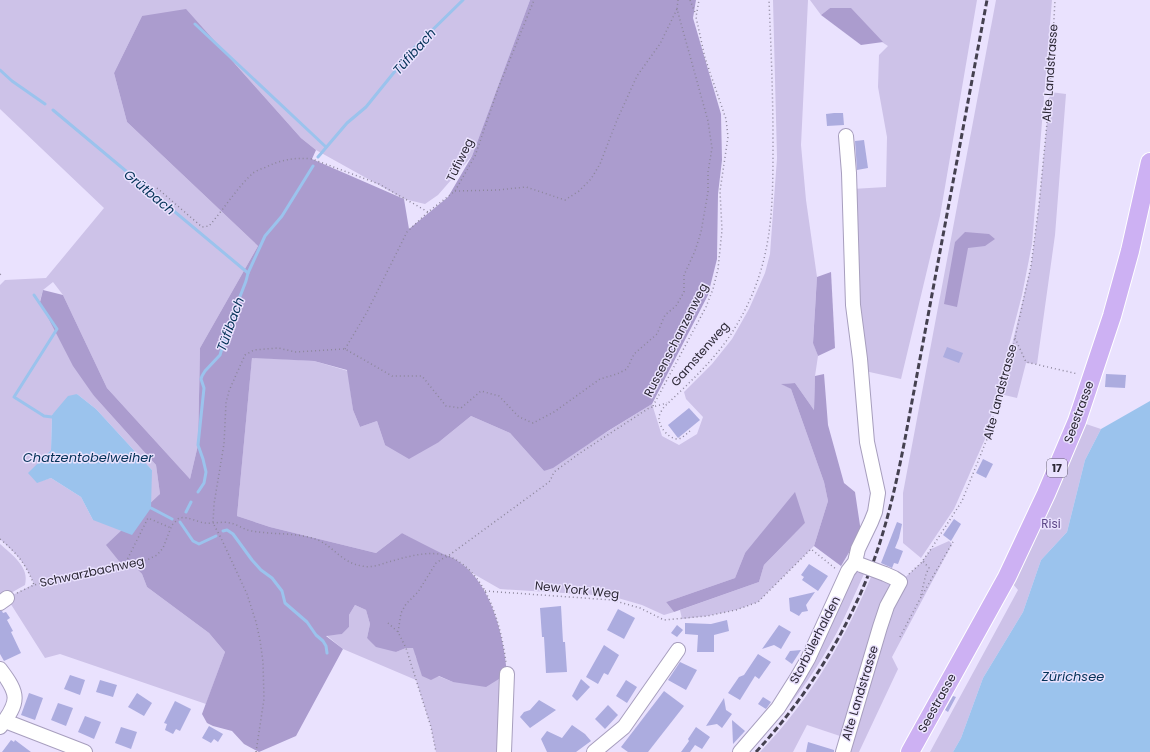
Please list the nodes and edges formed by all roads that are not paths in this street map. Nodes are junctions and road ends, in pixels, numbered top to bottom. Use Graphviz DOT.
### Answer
graph roads {
  1 [pos="846,136"];
  2 [pos="1150,162"];
  3 [pos="855,566"];
  4 [pos="678,650"];
  5 [pos="0,669"];
  6 [pos="507,674"];
  7 [pos="2,724"];
  8 [pos="85,752"];
  9 [pos="504,752"];
  10 [pos="594,752"];
  11 [pos="740,752"];
  12 [pos="843,752"];
  13 [pos="910,752"];
  1 -- 3 [label="street, Storbülerhalden"];
  2 -- 13 [label="main road, Seestrasse / 17"];
  3 -- 11 [label="street, Storbülerhalden"];
  3 -- 12 [label="street, Alte Landstrasse, bridge"];
  4 -- 10 [label="street"];
  5 -- 7 [label="street"];
  6 -- 9 [label="street"];
  7 -- 8 [label="street"];
}
